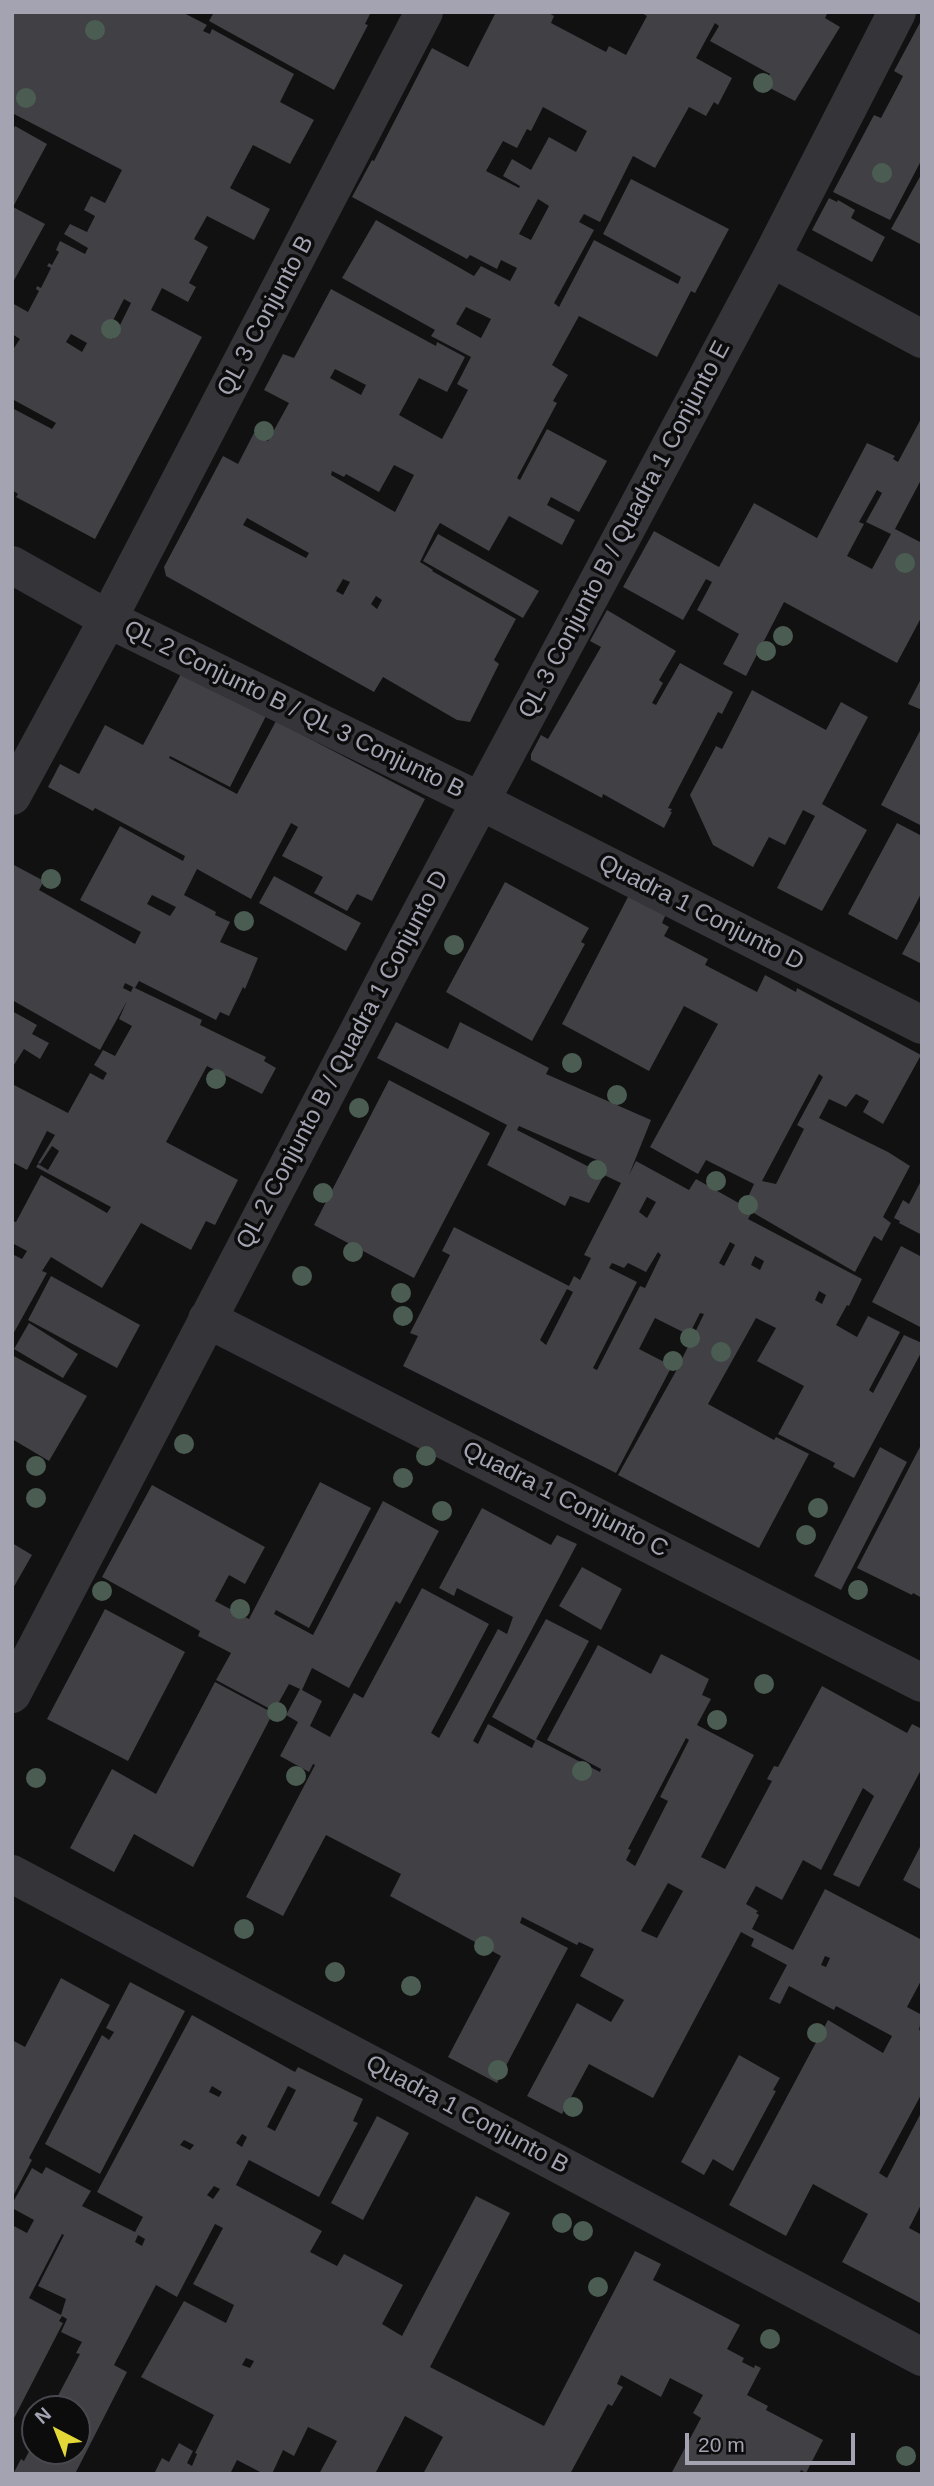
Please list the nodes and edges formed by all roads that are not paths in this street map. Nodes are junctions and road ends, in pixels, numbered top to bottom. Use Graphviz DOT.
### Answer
graph roads {
  1 [pos="424,12"];
  2 [pos="897,12"];
  3 [pos="771,258"];
  4 [pos="922,339"];
  5 [pos="12,565"];
  6 [pos="108,619"];
  7 [pos="12,796"];
  8 [pos="480,801"];
  9 [pos="922,1025"];
  10 [pos="207,1319"];
  11 [pos="922,1683"];
  12 [pos="12,1694"];
  13 [pos="12,1874"];
  14 [pos="922,2357"];
  1 -- 6 [label="street, QL 3 Conjunto B"];
  2 -- 3 [label="street, QL 3 Conjunto B / Quadra 1 Conjunto E"];
  3 -- 4 [label="street"];
  3 -- 8 [label="street, QL 3 Conjunto B / Quadra 1 Conjunto E"];
  5 -- 6 [label="street, QL 2 Conjunto B / QL 3 Conjunto B"];
  6 -- 7 [label="street, QL 3 Conjunto B"];
  6 -- 8 [label="street, QL 2 Conjunto B / QL 3 Conjunto B"];
  8 -- 9 [label="street, Quadra 1 Conjunto D"];
  8 -- 10 [label="street, QL 2 Conjunto B / Quadra 1 Conjunto D"];
  10 -- 11 [label="street, Quadra 1 Conjunto C"];
  10 -- 12 [label="street, QL 2 Conjunto B / Quadra 1 Conjunto D"];
  13 -- 14 [label="street, Quadra 1 Conjunto B"];
}
